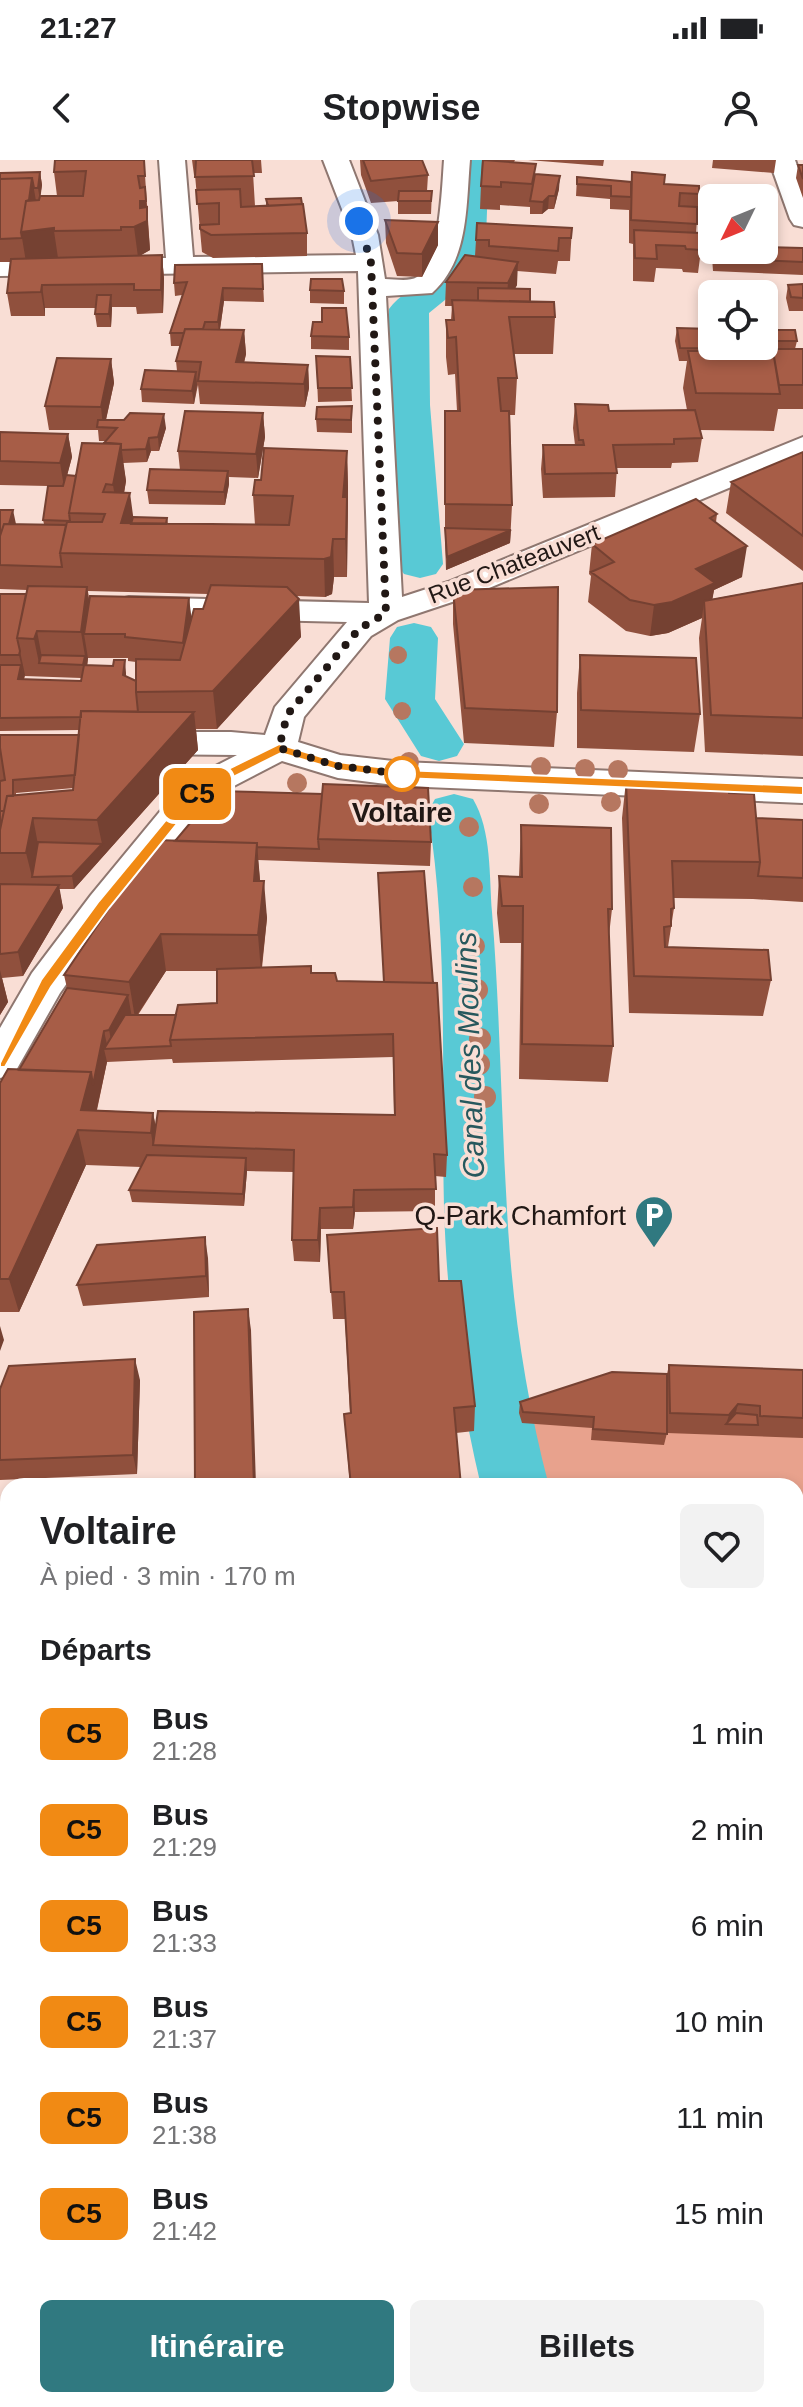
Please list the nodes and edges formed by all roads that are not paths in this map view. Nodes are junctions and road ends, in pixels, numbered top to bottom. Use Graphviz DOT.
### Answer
graph roads {
  1 [pos="172,160"];
  2 [pos="336,160"];
  3 [pos="457,160"];
  4 [pos="782,160"];
  5 [pos="803,219"];
  6 [pos="180,264"];
  7 [pos="0,268"];
  8 [pos="372,276"];
  9 [pos="803,446"];
  10 [pos="94,606"];
  11 [pos="386,613"];
  12 [pos="105,742"];
  13 [pos="279,748"];
  14 [pos="803,791"];
  15 [pos="46,983"];
  16 [pos="0,989"];
  17 [pos="0,1063"];
  1 -- 6 [label="street"];
  2 -- 8 [label="street"];
  3 -- 8 [label="street"];
  4 -- 5 [label="street"];
  6 -- 7 [label="street"];
  6 -- 8 [label="street"];
  8 -- 11 [label="street"];
  9 -- 11 [label="street, Rue Chateauvert"];
  10 -- 11 [label="street"];
  11 -- 13 [label="street, Rue Chateauvert"];
  12 -- 13 [label="street"];
  13 -- 14 [label="street"];
  13 -- 15 [label="street"];
  15 -- 16 [label="street"];
  15 -- 17 [label="street"];
}
